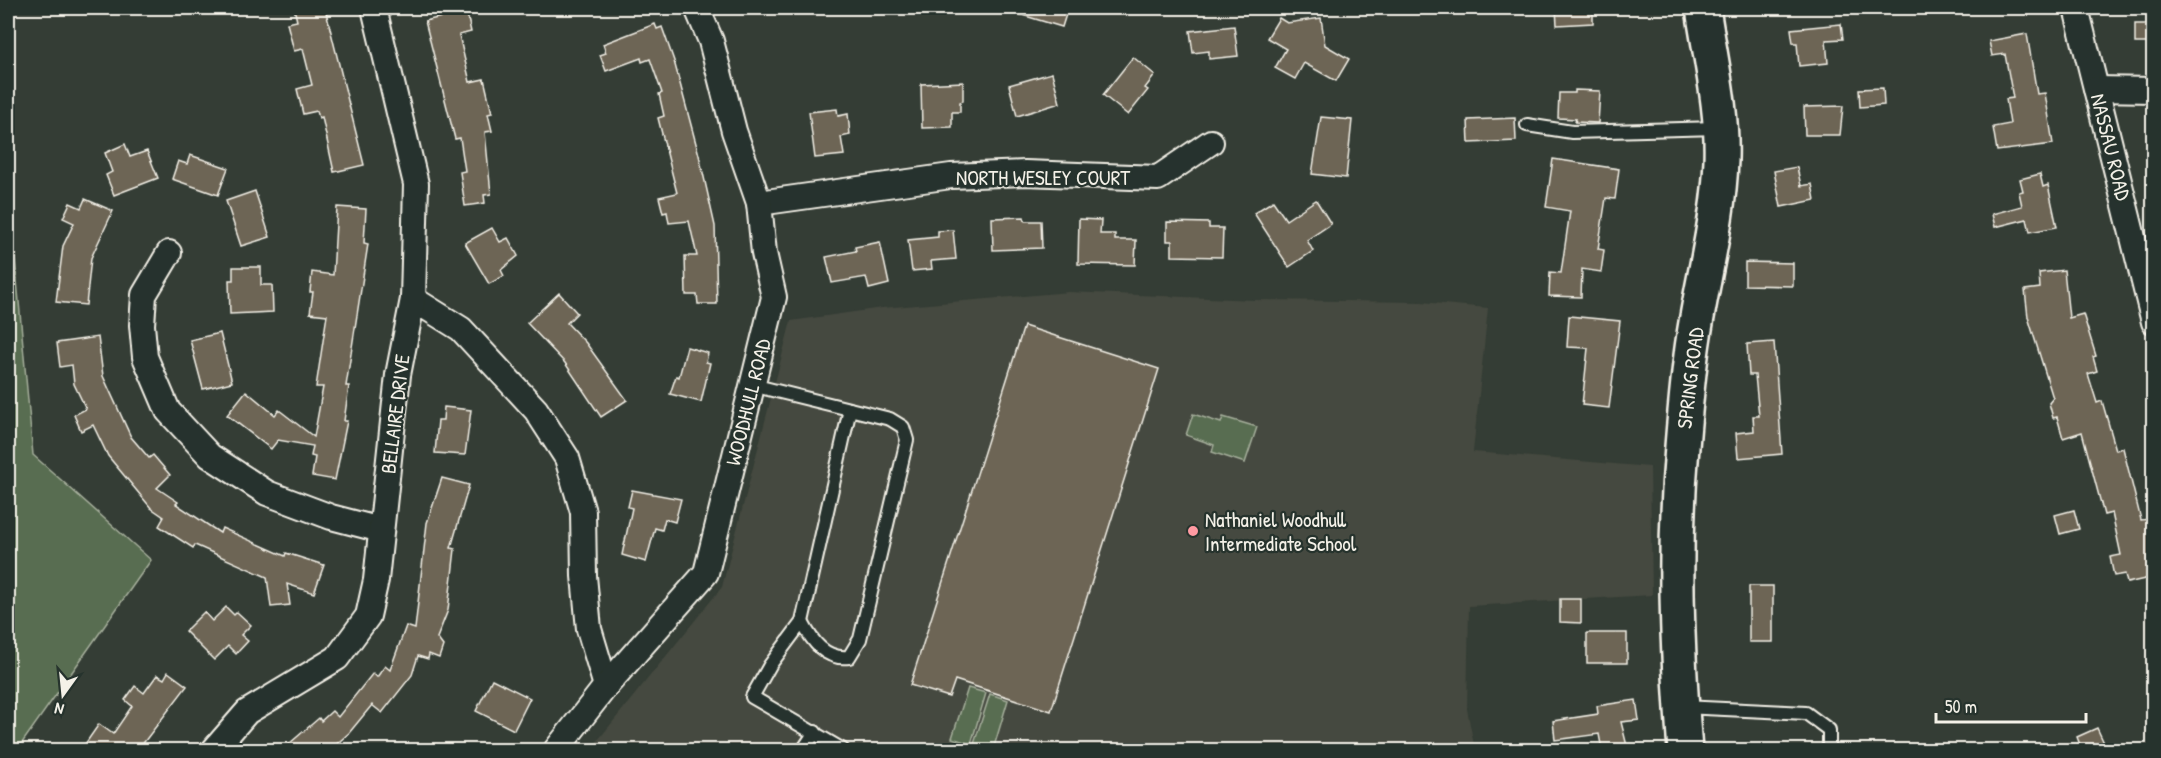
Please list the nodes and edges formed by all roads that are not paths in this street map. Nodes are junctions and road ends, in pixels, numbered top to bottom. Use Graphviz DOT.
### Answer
graph roads {
  1 [pos="374,8"];
  2 [pos="697,8"];
  3 [pos="1703,8"];
  4 [pos="2076,8"];
  5 [pos="2096,89"];
  6 [pos="2154,90"];
  7 [pos="1527,125"];
  8 [pos="1718,128"];
  9 [pos="1211,142"];
  10 [pos="759,203"];
  11 [pos="169,253"];
  12 [pos="413,299"];
  13 [pos="2154,322"];
  14 [pos="752,385"];
  15 [pos="850,409"];
  16 [pos="381,530"];
  17 [pos="802,622"];
  18 [pos="606,686"];
  19 [pos="1682,707"];
  20 [pos="815,732"];
  21 [pos="214,750"];
  22 [pos="556,750"];
  23 [pos="803,750"];
  24 [pos="843,750"];
  25 [pos="1685,750"];
  26 [pos="1829,750"];
  1 -- 12 [label="street, BELLAIRE DRIVE"];
  2 -- 10 [label="street, WOODHULL ROAD"];
  3 -- 8 [label="main road, SPRING ROAD"];
  4 -- 5 [label="street, NASSAU ROAD"];
  5 -- 6 [label="street"];
  5 -- 13 [label="street, NASSAU ROAD"];
  7 -- 8 [label="lane"];
  8 -- 19 [label="main road, SPRING ROAD"];
  9 -- 10 [label="street, NORTH WESLEY COURT"];
  10 -- 14 [label="street, WOODHULL ROAD"];
  11 -- 16 [label="street"];
  12 -- 16 [label="street, BELLAIRE DRIVE"];
  12 -- 18 [label="street"];
  14 -- 15 [label="lane"];
  14 -- 18 [label="street, WOODHULL ROAD"];
  15 -- 17 [label="lane"];
  15 -- 17 [label="lane"];
  16 -- 21 [label="street, BELLAIRE DRIVE"];
  17 -- 20 [label="lane"];
  18 -- 22 [label="street, WOODHULL ROAD"];
  19 -- 25 [label="main road, SPRING ROAD"];
  19 -- 26 [label="lane"];
  20 -- 23 [label="lane"];
  20 -- 24 [label="lane"];
}
